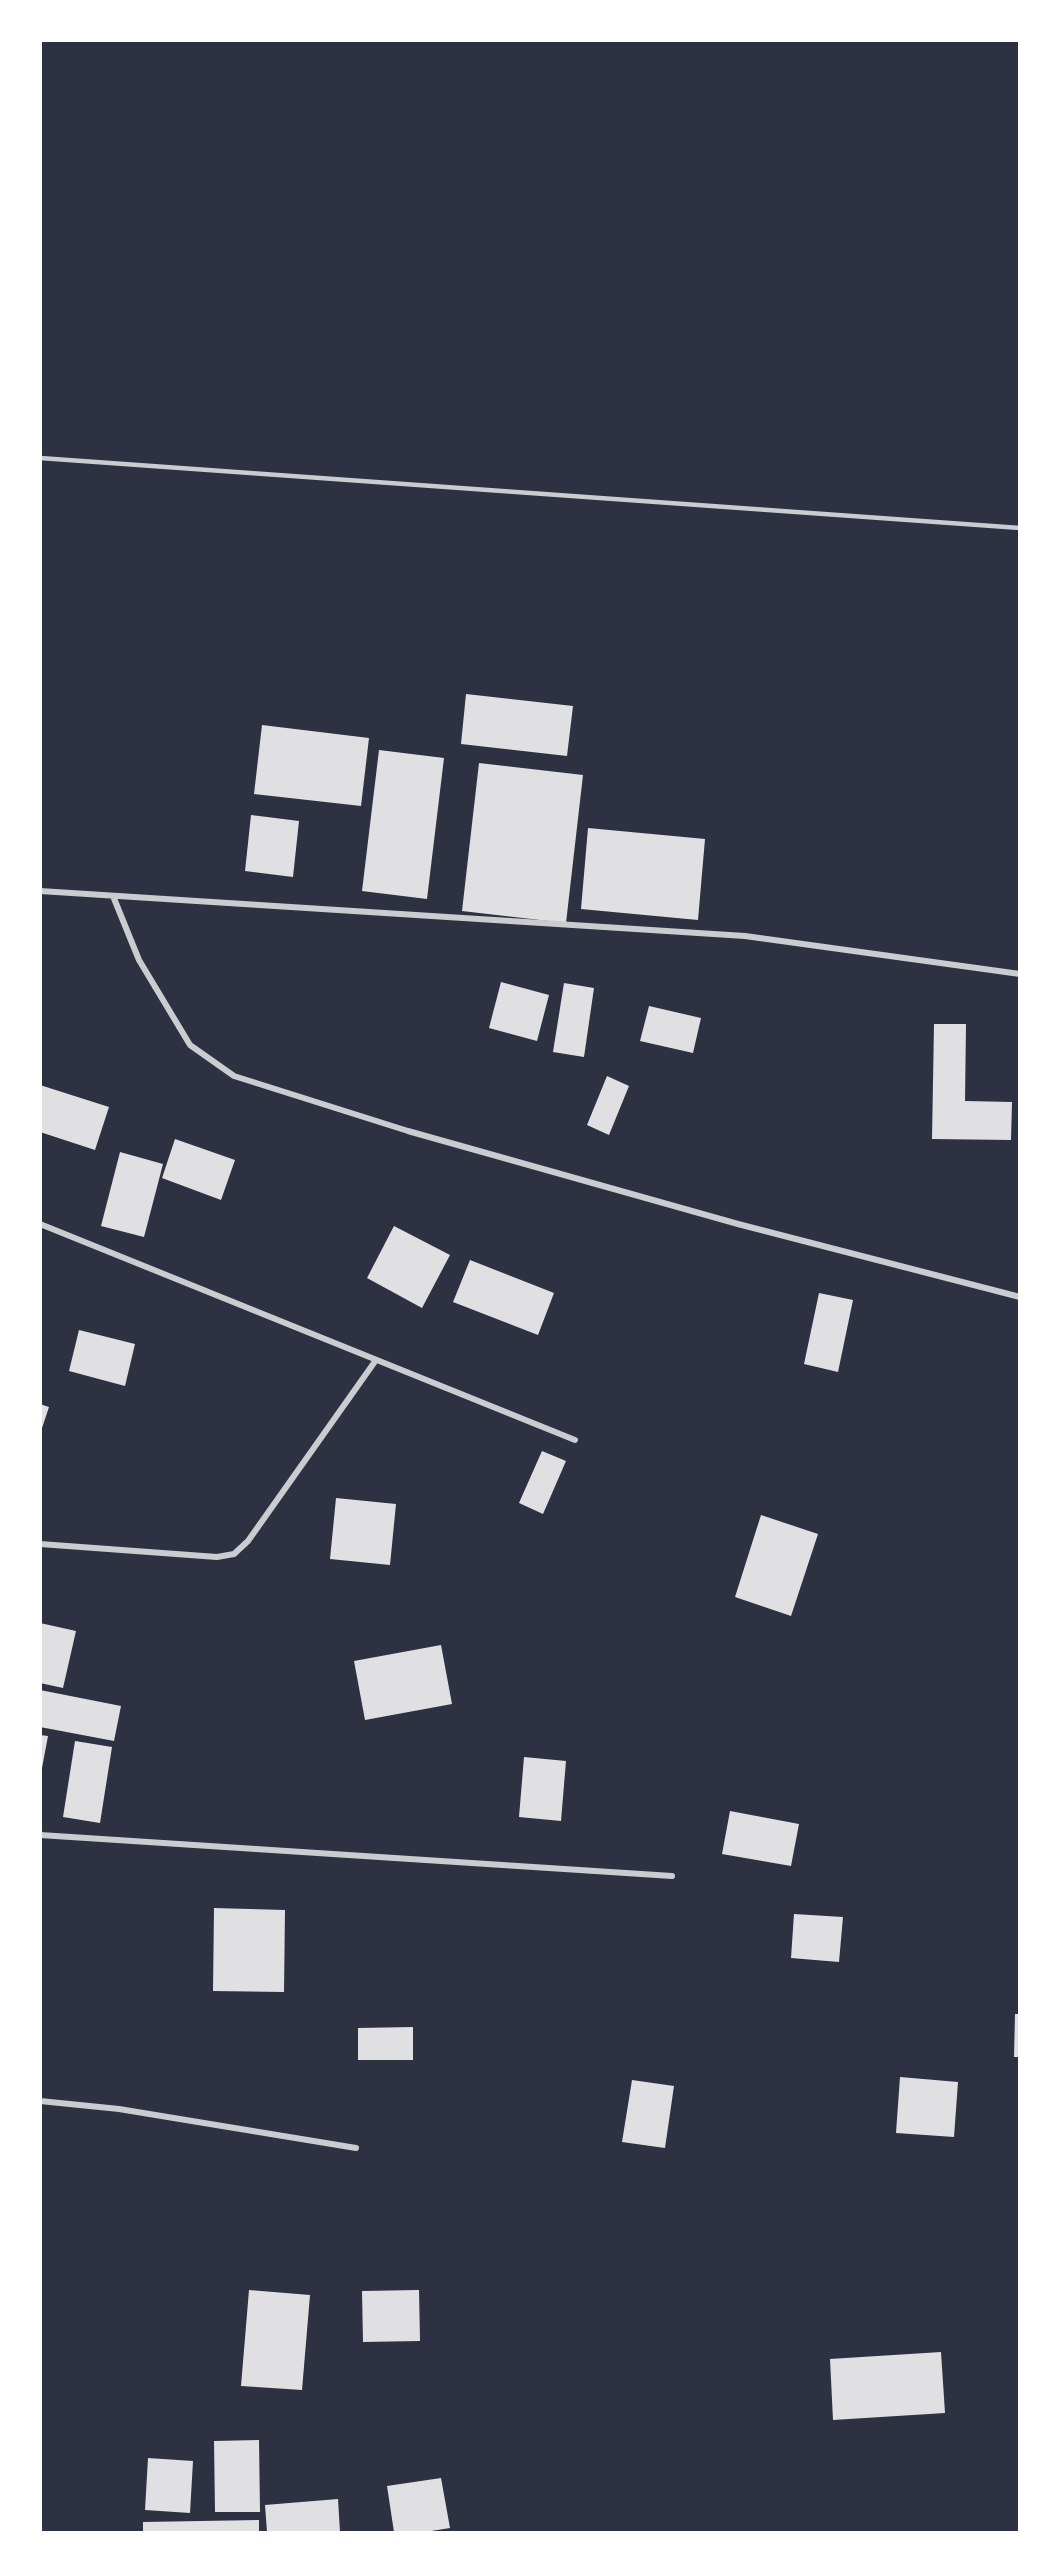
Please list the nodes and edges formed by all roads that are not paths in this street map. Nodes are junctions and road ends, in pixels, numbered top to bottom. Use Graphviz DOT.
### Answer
graph roads {
  1 [pos="40,458"];
  2 [pos="1020,528"];
  3 [pos="40,891"];
  4 [pos="113,896"];
  5 [pos="1020,974"];
  6 [pos="40,1224"];
  7 [pos="1020,1297"];
  8 [pos="376,1360"];
  9 [pos="575,1440"];
  10 [pos="40,1544"];
  11 [pos="40,1835"];
  12 [pos="672,1876"];
  13 [pos="40,2101"];
  14 [pos="356,2148"];
  1 -- 2 [label="lane"];
  3 -- 4 [label="street"];
  4 -- 5 [label="street"];
  4 -- 7 [label="street"];
  6 -- 8 [label="street"];
  8 -- 9 [label="street"];
  8 -- 10 [label="street"];
  11 -- 12 [label="street"];
  13 -- 14 [label="street"];
}
